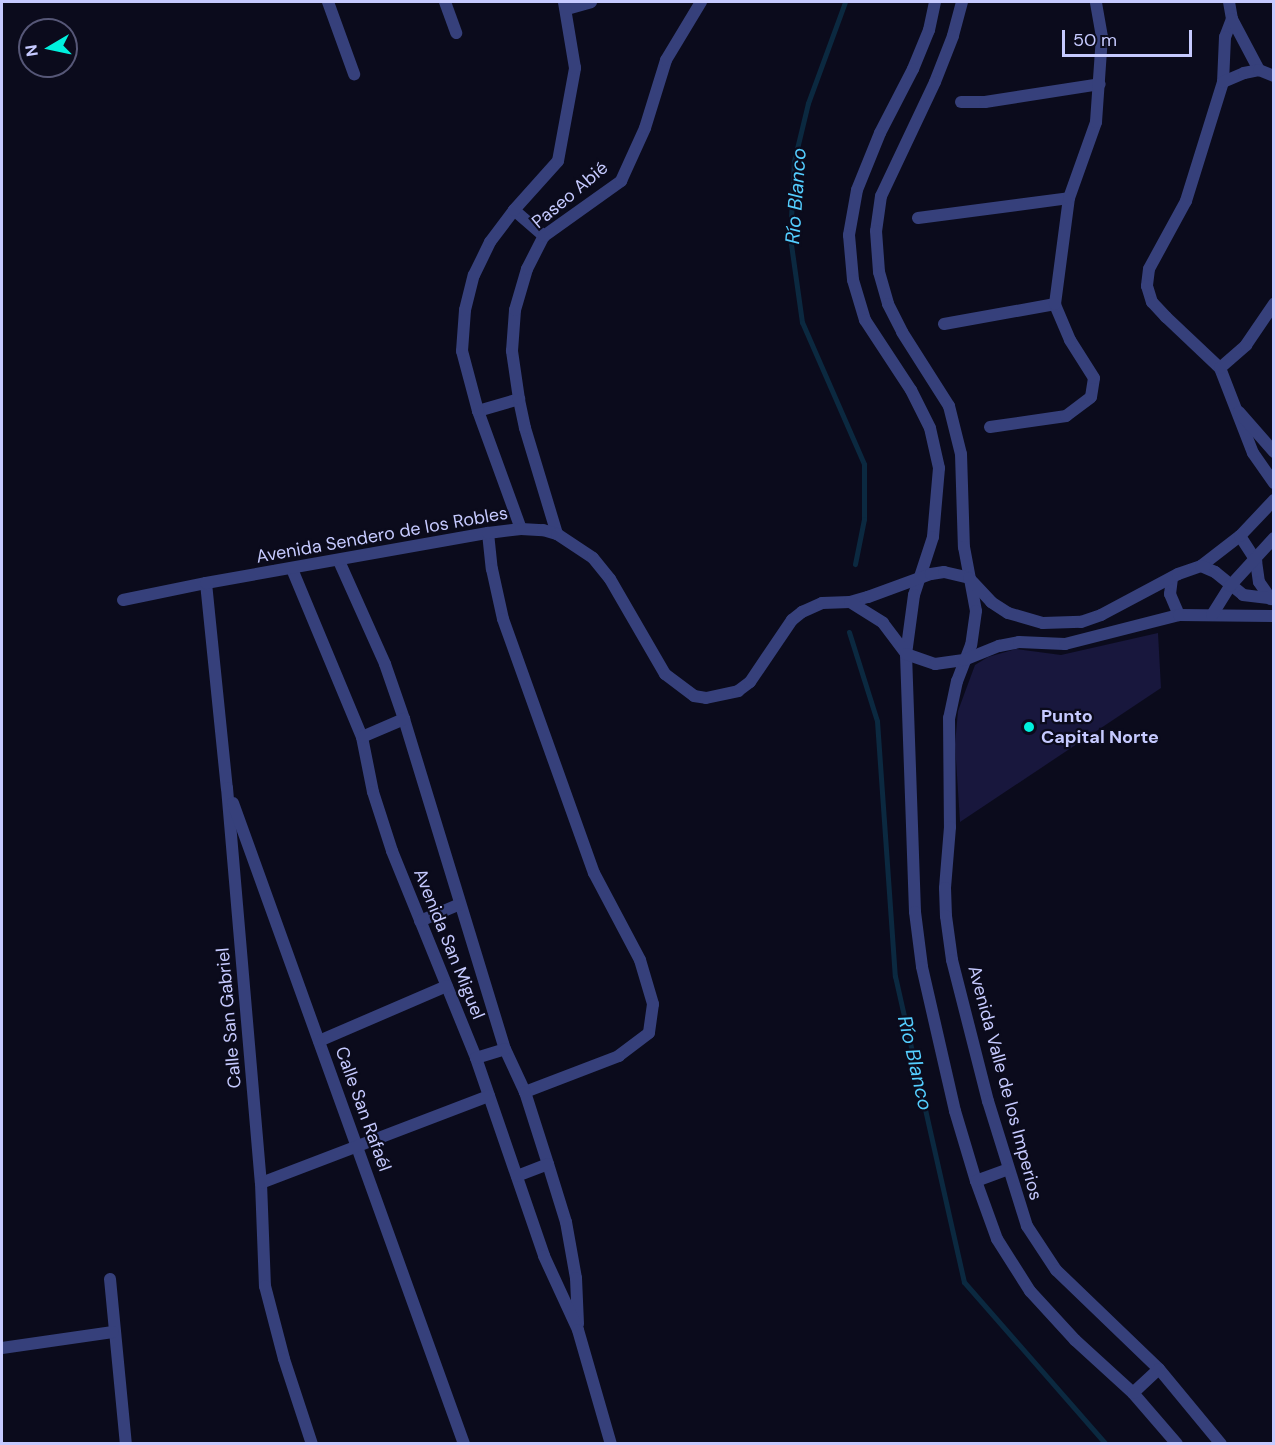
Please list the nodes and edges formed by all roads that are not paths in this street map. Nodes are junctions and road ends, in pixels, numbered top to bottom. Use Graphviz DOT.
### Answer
graph roads {
  1 [pos="328,2"];
  2 [pos="445,2"];
  3 [pos="591,2"];
  4 [pos="701,2"];
  5 [pos="935,2"];
  6 [pos="962,2"];
  7 [pos="1096,2"];
  8 [pos="1229,2"];
  9 [pos="566,5"];
  10 [pos="1232,19"];
  11 [pos="456,33"];
  12 [pos="1259,70"];
  13 [pos="354,74"];
  14 [pos="1274,76"];
  15 [pos="1223,82"];
  16 [pos="1100,84"];
  17 [pos="961,102"];
  18 [pos="1069,198"];
  19 [pos="514,210"];
  20 [pos="918,218"];
  21 [pos="544,236"];
  22 [pos="1055,304"];
  23 [pos="1274,304"];
  24 [pos="944,324"];
  25 [pos="1220,368"];
  26 [pos="519,399"];
  27 [pos="1236,409"];
  28 [pos="478,411"];
  29 [pos="990,427"];
  30 [pos="1274,452"];
  31 [pos="1274,483"];
  32 [pos="1274,500"];
  33 [pos="521,529"];
  34 [pos="488,533"];
  35 [pos="557,534"];
  36 [pos="1240,536"];
  37 [pos="1274,538"];
  38 [pos="339,561"];
  39 [pos="1256,561"];
  40 [pos="1201,566"];
  41 [pos="292,569"];
  42 [pos="920,576"];
  43 [pos="969,578"];
  44 [pos="1172,578"];
  45 [pos="206,583"];
  46 [pos="1230,586"];
  47 [pos="1272,599"];
  48 [pos="123,600"];
  49 [pos="850,602"];
  50 [pos="1179,615"];
  51 [pos="1212,615"];
  52 [pos="1274,616"];
  53 [pos="906,654"];
  54 [pos="964,660"];
  55 [pos="404,719"];
  56 [pos="362,737"];
  57 [pos="227,788"];
  58 [pos="460,904"];
  59 [pos="420,921"];
  60 [pos="447,986"];
  61 [pos="319,1041"];
  62 [pos="505,1049"];
  63 [pos="476,1058"];
  64 [pos="525,1092"];
  65 [pos="489,1096"];
  66 [pos="357,1148"];
  67 [pos="548,1164"];
  68 [pos="1007,1170"];
  69 [pos="517,1176"];
  70 [pos="976,1181"];
  71 [pos="261,1183"];
  72 [pos="110,1278"];
  73 [pos="578,1330"];
  74 [pos="113,1332"];
  75 [pos="2,1348"];
  76 [pos="1159,1369"];
  77 [pos="1133,1393"];
  78 [pos="126,1443"];
  79 [pos="312,1443"];
  80 [pos="464,1443"];
  81 [pos="611,1443"];
  82 [pos="1177,1443"];
  83 [pos="1221,1443"];
  1 -- 13 [label="street"];
  2 -- 11 [label="street"];
  3 -- 9 [label="street"];
  4 -- 21 [label="street, Paseo Abié"];
  5 -- 42 [label="street"];
  6 -- 43 [label="street"];
  7 -- 16 [label="street"];
  8 -- 10 [label="street"];
  9 -- 19 [label="street, Paseo Abié"];
  10 -- 12 [label="street"];
  10 -- 15 [label="street"];
  12 -- 14 [label="street"];
  12 -- 15 [label="street"];
  15 -- 25 [label="street"];
  16 -- 17 [label="street"];
  16 -- 18 [label="street"];
  18 -- 20 [label="street"];
  18 -- 22 [label="street"];
  19 -- 21 [label="street"];
  19 -- 28 [label="street, Paseo Abié"];
  21 -- 26 [label="street, Paseo Abié"];
  22 -- 24 [label="street"];
  22 -- 29 [label="street"];
  23 -- 25 [label="street"];
  25 -- 27 [label="street"];
  26 -- 28 [label="street"];
  26 -- 35 [label="street, Paseo Abié"];
  27 -- 30 [label="street"];
  27 -- 31 [label="street"];
  28 -- 33 [label="street, Paseo Abié"];
  32 -- 36 [label="street"];
  33 -- 34 [label="street, Avenida Sendero de los Robles"];
  33 -- 35 [label="street, Avenida Sendero de los Robles"];
  34 -- 38 [label="street, Avenida Sendero de los Robles"];
  34 -- 64 [label="street"];
  35 -- 49 [label="street, Avenida Sendero de los Robles"];
  36 -- 39 [label="street"];
  36 -- 40 [label="street"];
  37 -- 39 [label="street"];
  38 -- 41 [label="street, Avenida Sendero de los Robles"];
  38 -- 55 [label="street, Avenida San Miguel"];
  39 -- 46 [label="street"];
  39 -- 47 [label="street"];
  40 -- 44 [label="street"];
  40 -- 46 [label="street"];
  41 -- 45 [label="street, Avenida Sendero de los Robles"];
  41 -- 56 [label="street, Avenida San Miguel"];
  42 -- 43 [label="street, Avenida Sendero de los Robles"];
  42 -- 49 [label="street, Avenida Sendero de los Robles"];
  42 -- 53 [label="street"];
  43 -- 44 [label="street"];
  43 -- 54 [label="street"];
  44 -- 50 [label="street"];
  45 -- 48 [label="street, Avenida Sendero de los Robles"];
  45 -- 57 [label="street, Calle San Gabriel"];
  46 -- 47 [label="street"];
  46 -- 51 [label="street"];
  49 -- 53 [label="street"];
  50 -- 51 [label="street"];
  50 -- 54 [label="street"];
  51 -- 52 [label="street"];
  53 -- 54 [label="street"];
  53 -- 70 [label="street"];
  54 -- 68 [label="street, Avenida Valle de los Imperios"];
  55 -- 56 [label="street"];
  55 -- 58 [label="street, Avenida San Miguel"];
  56 -- 59 [label="street, Avenida San Miguel"];
  57 -- 61 [label="street, Calle San Rafaél"];
  57 -- 71 [label="street, Calle San Gabriel"];
  58 -- 59 [label="street"];
  58 -- 62 [label="street, Avenida San Miguel"];
  59 -- 60 [label="street, Avenida San Miguel"];
  60 -- 61 [label="street"];
  60 -- 63 [label="street, Avenida San Miguel"];
  61 -- 66 [label="street, Calle San Rafaél"];
  62 -- 63 [label="street"];
  62 -- 64 [label="street, Avenida San Miguel"];
  63 -- 65 [label="street, Avenida San Miguel"];
  64 -- 67 [label="street, Avenida San Miguel"];
  65 -- 66 [label="street"];
  65 -- 69 [label="street, Avenida San Miguel"];
  66 -- 71 [label="street"];
  66 -- 80 [label="street, Calle San Rafaél"];
  67 -- 69 [label="street"];
  67 -- 73 [label="street, Avenida San Miguel"];
  68 -- 70 [label="street"];
  68 -- 76 [label="street, Avenida Valle de los Imperios"];
  69 -- 73 [label="street, Avenida San Miguel"];
  70 -- 77 [label="street"];
  71 -- 79 [label="street, Calle San Gabriel"];
  72 -- 74 [label="street"];
  73 -- 81 [label="street, Avenida San Miguel"];
  74 -- 75 [label="street"];
  74 -- 78 [label="street"];
  76 -- 77 [label="street"];
  76 -- 83 [label="street, Avenida Valle de los Imperios"];
  77 -- 82 [label="street"];
}
